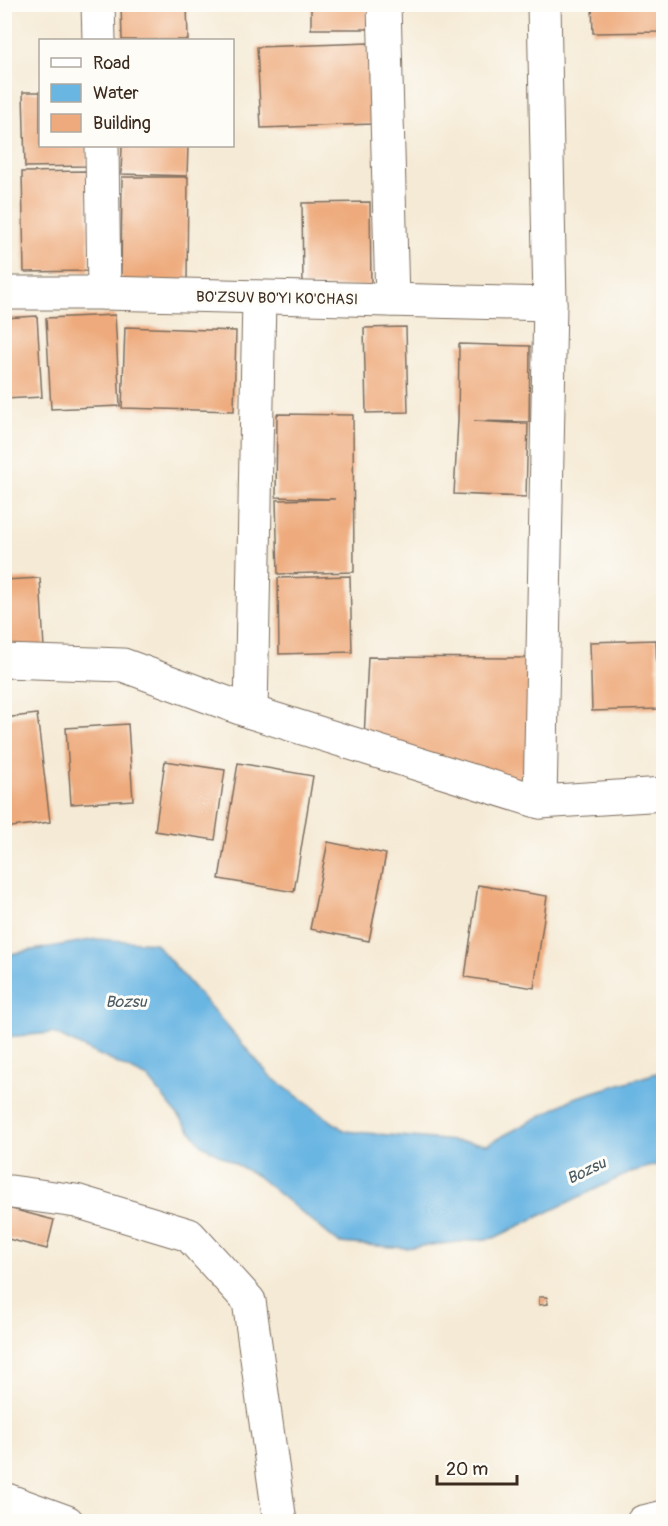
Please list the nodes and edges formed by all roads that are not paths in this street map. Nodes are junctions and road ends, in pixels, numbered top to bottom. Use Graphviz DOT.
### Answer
graph roads {
  1 [pos="98,4"];
  2 [pos="384,4"];
  3 [pos="544,4"];
  4 [pos="99,39"];
  5 [pos="102,147"];
  6 [pos="4,293"];
  7 [pos="104,293"];
  8 [pos="259,298"];
  9 [pos="392,300"];
  10 [pos="550,304"];
  11 [pos="4,661"];
  12 [pos="251,712"];
  13 [pos="663,794"];
  14 [pos="540,802"];
  15 [pos="11,1192"];
  16 [pos="4,1499"];
  17 [pos="663,1517"];
  18 [pos="67,1521"];
  19 [pos="280,1521"];
  20 [pos="643,1521"];
  1 -- 4 [label="street"];
  2 -- 9 [label="street"];
  3 -- 10 [label="street"];
  5 -- 7 [label="street"];
  6 -- 7 [label="street, BO'ZSUV BO'YI KO'CHASI"];
  7 -- 8 [label="street, BO'ZSUV BO'YI KO'CHASI"];
  8 -- 9 [label="street, BO'ZSUV BO'YI KO'CHASI"];
  8 -- 12 [label="street"];
  9 -- 10 [label="street, BO'ZSUV BO'YI KO'CHASI"];
  10 -- 14 [label="street"];
  11 -- 12 [label="street"];
  12 -- 14 [label="street"];
  13 -- 14 [label="street"];
  15 -- 19 [label="street"];
  16 -- 18 [label="street"];
  17 -- 20 [label="street"];
}
